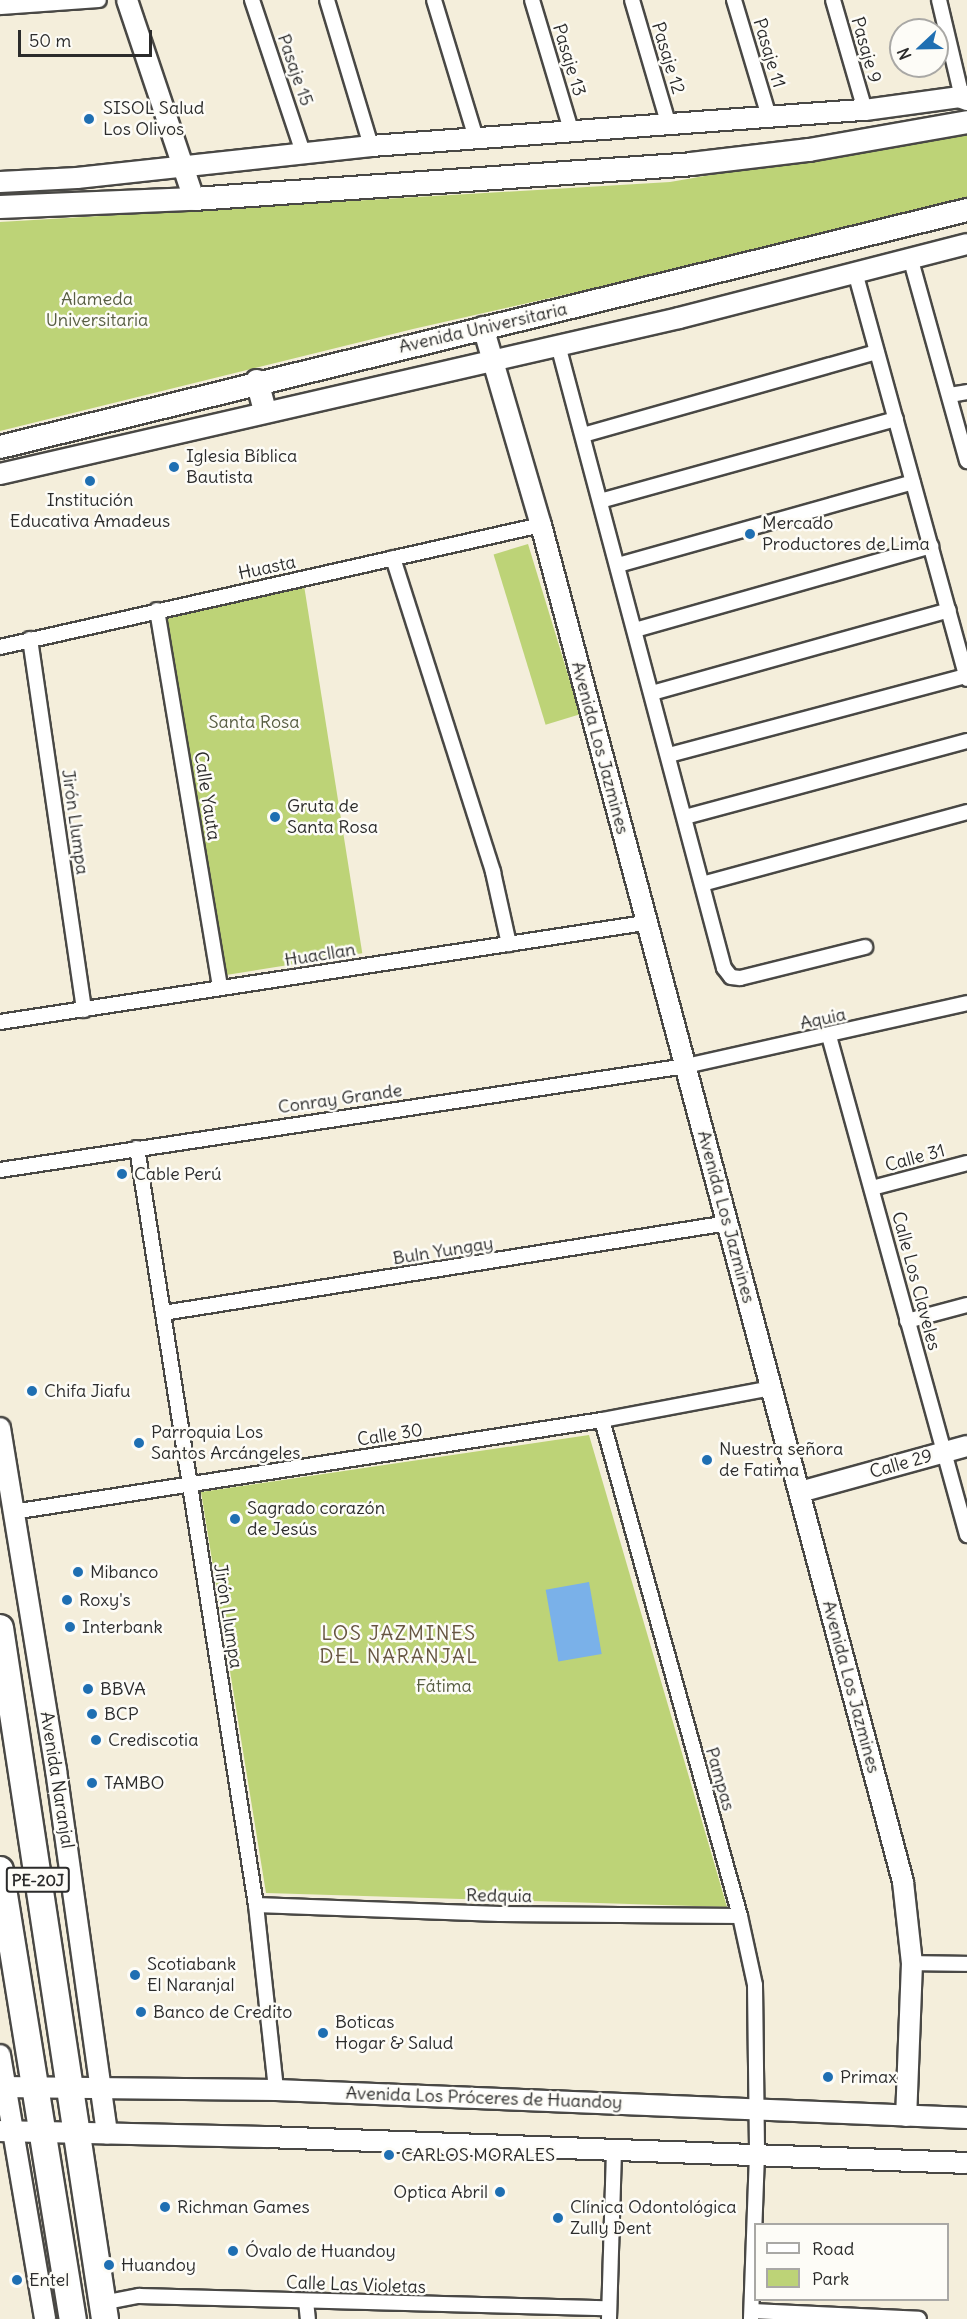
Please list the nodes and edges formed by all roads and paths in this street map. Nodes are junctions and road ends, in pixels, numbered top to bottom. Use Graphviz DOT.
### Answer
graph roads {
  1 [pos="99,0"];
  2 [pos="126,0"];
  3 [pos="252,0"];
  4 [pos="327,0"];
  5 [pos="434,0"];
  6 [pos="532,0"];
  7 [pos="632,0"];
  8 [pos="734,0"];
  9 [pos="833,0"];
  10 [pos="939,0"];
  11 [pos="0,7"];
  12 [pos="965,97"];
  13 [pos="865,110"];
  14 [pos="769,117"];
  15 [pos="967,122"];
  16 [pos="669,126"];
  17 [pos="571,130"];
  18 [pos="476,138"];
  19 [pos="371,146"];
  20 [pos="303,152"];
  21 [pos="183,167"];
  22 [pos="0,182"];
  23 [pos="194,199"];
  24 [pos="0,207"];
  25 [pos="967,210"];
  26 [pos="967,244"];
  27 [pos="910,257"];
  28 [pos="855,272"];
  29 [pos="483,327"];
  30 [pos="558,345"];
  31 [pos="877,352"];
  32 [pos="492,362"];
  33 [pos="257,381"];
  34 [pos="967,392"];
  35 [pos="950,395"];
  36 [pos="265,410"];
  37 [pos="896,419"];
  38 [pos="583,435"];
  39 [pos="0,447"];
  40 [pos="967,461"];
  41 [pos="0,474"];
  42 [pos="913,482"];
  43 [pos="600,501"];
  44 [pos="541,525"];
  45 [pos="931,546"];
  46 [pos="393,558"];
  47 [pos="618,566"];
  48 [pos="157,610"];
  49 [pos="949,610"];
  50 [pos="635,630"];
  51 [pos="30,639"];
  52 [pos="0,646"];
  53 [pos="967,678"];
  54 [pos="652,693"];
  55 [pos="967,741"];
  56 [pos="669,755"];
  57 [pos="967,812"];
  58 [pos="685,817"];
  59 [pos="702,884"];
  60 [pos="645,923"];
  61 [pos="509,944"];
  62 [pos="865,947"];
  63 [pos="219,988"];
  64 [pos="967,1003"];
  65 [pos="84,1010"];
  66 [pos="0,1022"];
  67 [pos="829,1036"];
  68 [pos="686,1066"];
  69 [pos="137,1148"];
  70 [pos="967,1162"];
  71 [pos="0,1170"];
  72 [pos="872,1188"];
  73 [pos="728,1223"];
  74 [pos="967,1305"];
  75 [pos="163,1313"];
  76 [pos="908,1321"];
  77 [pos="771,1388"];
  78 [pos="602,1420"];
  79 [pos="0,1428"];
  80 [pos="967,1446"];
  81 [pos="944,1452"];
  82 [pos="189,1485"];
  83 [pos="800,1492"];
  84 [pos="13,1512"];
  85 [pos="967,1535"];
  86 [pos="0,1628"];
  87 [pos="0,1870"];
  88 [pos="256,1905"];
  89 [pos="740,1916"];
  90 [pos="912,1963"];
  91 [pos="967,1964"];
  92 [pos="0,2055"];
  93 [pos="2,2087"];
  94 [pos="36,2088"];
  95 [pos="68,2088"];
  96 [pos="101,2089"];
  97 [pos="276,2090"];
  98 [pos="756,2109"];
  99 [pos="906,2116"];
  100 [pos="967,2118"];
  101 [pos="6,2131"];
  102 [pos="44,2132"];
  103 [pos="77,2132"];
  104 [pos="107,2133"];
  105 [pos="614,2149"];
  106 [pos="757,2154"];
  107 [pos="967,2163"];
  108 [pos="755,2223"];
  109 [pos="754,2251"];
  110 [pos="306,2301"];
  111 [pos="104,2311"];
  112 [pos="470,2313"];
  113 [pos="609,2313"];
  114 [pos="752,2315"];
  115 [pos="45,2319"];
  116 [pos="73,2319"];
  117 [pos="308,2319"];
  118 [pos="891,2319"];
  119 [pos="919,2319"];
  1 -- 11 [label="street"];
  2 -- 21 [label="main road"];
  3 -- 20 [label="street, Pasaje 15"];
  4 -- 19 [label="street"];
  5 -- 18 [label="street"];
  6 -- 17 [label="street, Pasaje 13"];
  7 -- 16 [label="street, Pasaje 12"];
  8 -- 14 [label="street, Pasaje 11"];
  9 -- 13 [label="street, Pasaje 9"];
  10 -- 12 [label="street"];
  12 -- 13 [label="main road"];
  13 -- 14 [label="main road"];
  14 -- 16 [label="main road"];
  15 -- 23 [label="main road"];
  16 -- 17 [label="main road"];
  17 -- 18 [label="main road"];
  18 -- 19 [label="main road"];
  19 -- 20 [label="main road"];
  20 -- 21 [label="main road"];
  21 -- 22 [label="main road"];
  21 -- 23 [label="main road"];
  23 -- 24 [label="main road"];
  25 -- 29 [label="main road, Avenida Universitaria"];
  26 -- 27 [label="main road, Avenida Universitaria"];
  27 -- 28 [label="main road, Avenida Universitaria"];
  27 -- 35 [label="street"];
  28 -- 30 [label="main road, Avenida Universitaria"];
  28 -- 31 [label="street"];
  29 -- 32 [label="main road, Avenida Los Jazmines"];
  29 -- 33 [label="main road, Avenida Universitaria"];
  30 -- 32 [label="main road, Avenida Universitaria"];
  30 -- 38 [label="street"];
  31 -- 37 [label="street"];
  31 -- 38 [label="street"];
  32 -- 36 [label="main road, Avenida Universitaria"];
  32 -- 44 [label="main road, Avenida Los Jazmines"];
  33 -- 36 [label="main road"];
  33 -- 39 [label="main road, Avenida Universitaria"];
  34 -- 35 [label="street"];
  35 -- 40 [label="street"];
  36 -- 41 [label="main road, Avenida Universitaria"];
  37 -- 42 [label="street"];
  37 -- 43 [label="street"];
  38 -- 43 [label="street"];
  42 -- 45 [label="street"];
  42 -- 47 [label="street"];
  43 -- 47 [label="street"];
  44 -- 46 [label="street, Huasta"];
  44 -- 60 [label="main road, Avenida Los Jazmines"];
  45 -- 49 [label="street"];
  45 -- 50 [label="street"];
  46 -- 48 [label="street, Huasta"];
  46 -- 61 [label="street"];
  47 -- 50 [label="street"];
  48 -- 51 [label="street, Huasta"];
  48 -- 63 [label="street, Calle Yauta"];
  49 -- 53 [label="street"];
  49 -- 54 [label="street"];
  50 -- 54 [label="street"];
  51 -- 52 [label="street, Huasta"];
  51 -- 65 [label="street, Jirón Llumpa"];
  53 -- 56 [label="street"];
  54 -- 56 [label="street"];
  55 -- 58 [label="street"];
  56 -- 58 [label="street"];
  57 -- 59 [label="street"];
  58 -- 59 [label="street"];
  59 -- 62 [label="street"];
  60 -- 61 [label="street, Huacllan"];
  60 -- 68 [label="main road, Avenida Los Jazmines"];
  61 -- 63 [label="street, Huacllan"];
  63 -- 65 [label="street, Huacllan"];
  64 -- 67 [label="street, Aquia"];
  65 -- 66 [label="street, Huacllan"];
  67 -- 68 [label="street, Aquia"];
  67 -- 72 [label="street, Calle Los Claveles"];
  68 -- 69 [label="street, Conray Grande"];
  68 -- 73 [label="main road, Avenida Los Jazmines"];
  69 -- 71 [label="street, Conray Grande"];
  69 -- 75 [label="street, Jirón Llumpa"];
  70 -- 72 [label="street, Calle 31"];
  72 -- 76 [label="street, Calle Los Claveles"];
  73 -- 75 [label="street, Buln Yungay"];
  73 -- 77 [label="main road, Avenida Los Jazmines"];
  74 -- 76 [label="street"];
  75 -- 82 [label="street, Jirón Llumpa"];
  76 -- 81 [label="street, Calle Los Claveles"];
  77 -- 78 [label="street, Calle 30"];
  77 -- 83 [label="main road, Avenida Los Jazmines"];
  78 -- 82 [label="street, Calle 30"];
  78 -- 89 [label="street, Pampas"];
  79 -- 84 [label="main road, Avenida Naranjal"];
  80 -- 81 [label="main road, Calle 29"];
  81 -- 83 [label="main road, Calle 29"];
  81 -- 85 [label="street, Calle Los Claveles"];
  82 -- 84 [label="street, Calle 30"];
  82 -- 88 [label="street, Jirón Llumpa"];
  83 -- 90 [label="main road, Avenida Los Jazmines"];
  84 -- 96 [label="main road, Avenida Naranjal"];
  86 -- 95 [label="highway, Avenida Naranjal / PE-20J"];
  87 -- 94 [label="highway, PE-20J"];
  88 -- 89 [label="street, Redquia"];
  88 -- 97 [label="street, Jirón Llumpa"];
  89 -- 98 [label="street, Pampas"];
  90 -- 91 [label="street"];
  90 -- 99 [label="main road, Avenida Los Jazmines"];
  92 -- 93 [label="main road"];
  93 -- 94 [label="main road, Avenida Los Próceres de Huandoy"];
  93 -- 101 [label="main road"];
  94 -- 95 [label="main road, Avenida Los Próceres de Huandoy"];
  94 -- 102 [label="highway, PE-20J"];
  95 -- 96 [label="main road, Avenida Los Próceres de Huandoy"];
  95 -- 103 [label="highway, Avenida Naranjal / PE-20J"];
  96 -- 97 [label="main road, Avenida Los Próceres de Huandoy"];
  96 -- 104 [label="main road, Avenida Naranjal"];
  97 -- 98 [label="main road, Avenida Los Próceres de Huandoy"];
  98 -- 99 [label="main road, Avenida Los Próceres de Huandoy"];
  98 -- 106 [label="street, Pampas"];
  99 -- 100 [label="main road, Avenida Los Próceres de Huandoy"];
  101 -- 102 [label="main road"];
  101 -- 115 [label="main road"];
  102 -- 103 [label="main road"];
  102 -- 116 [label="highway, PE-20J"];
  103 -- 104 [label="main road"];
  103 -- 111 [label="highway, Avenida Naranjal / PE-20J"];
  104 -- 105 [label="main road"];
  105 -- 106 [label="main road"];
  105 -- 113 [label="street"];
  106 -- 107 [label="main road"];
  106 -- 108 [label="street, Pampas"];
  109 -- 114 [label="street, Pampas"];
  110 -- 111 [label="street, Calle Las Violetas"];
  110 -- 112 [label="street, Calle Las Violetas"];
  110 -- 117 [label="street"];
  112 -- 113 [label="street, Calle Las Violetas"];
  114 -- 118 [label="street"];
  118 -- 119 [label="street"];
}
